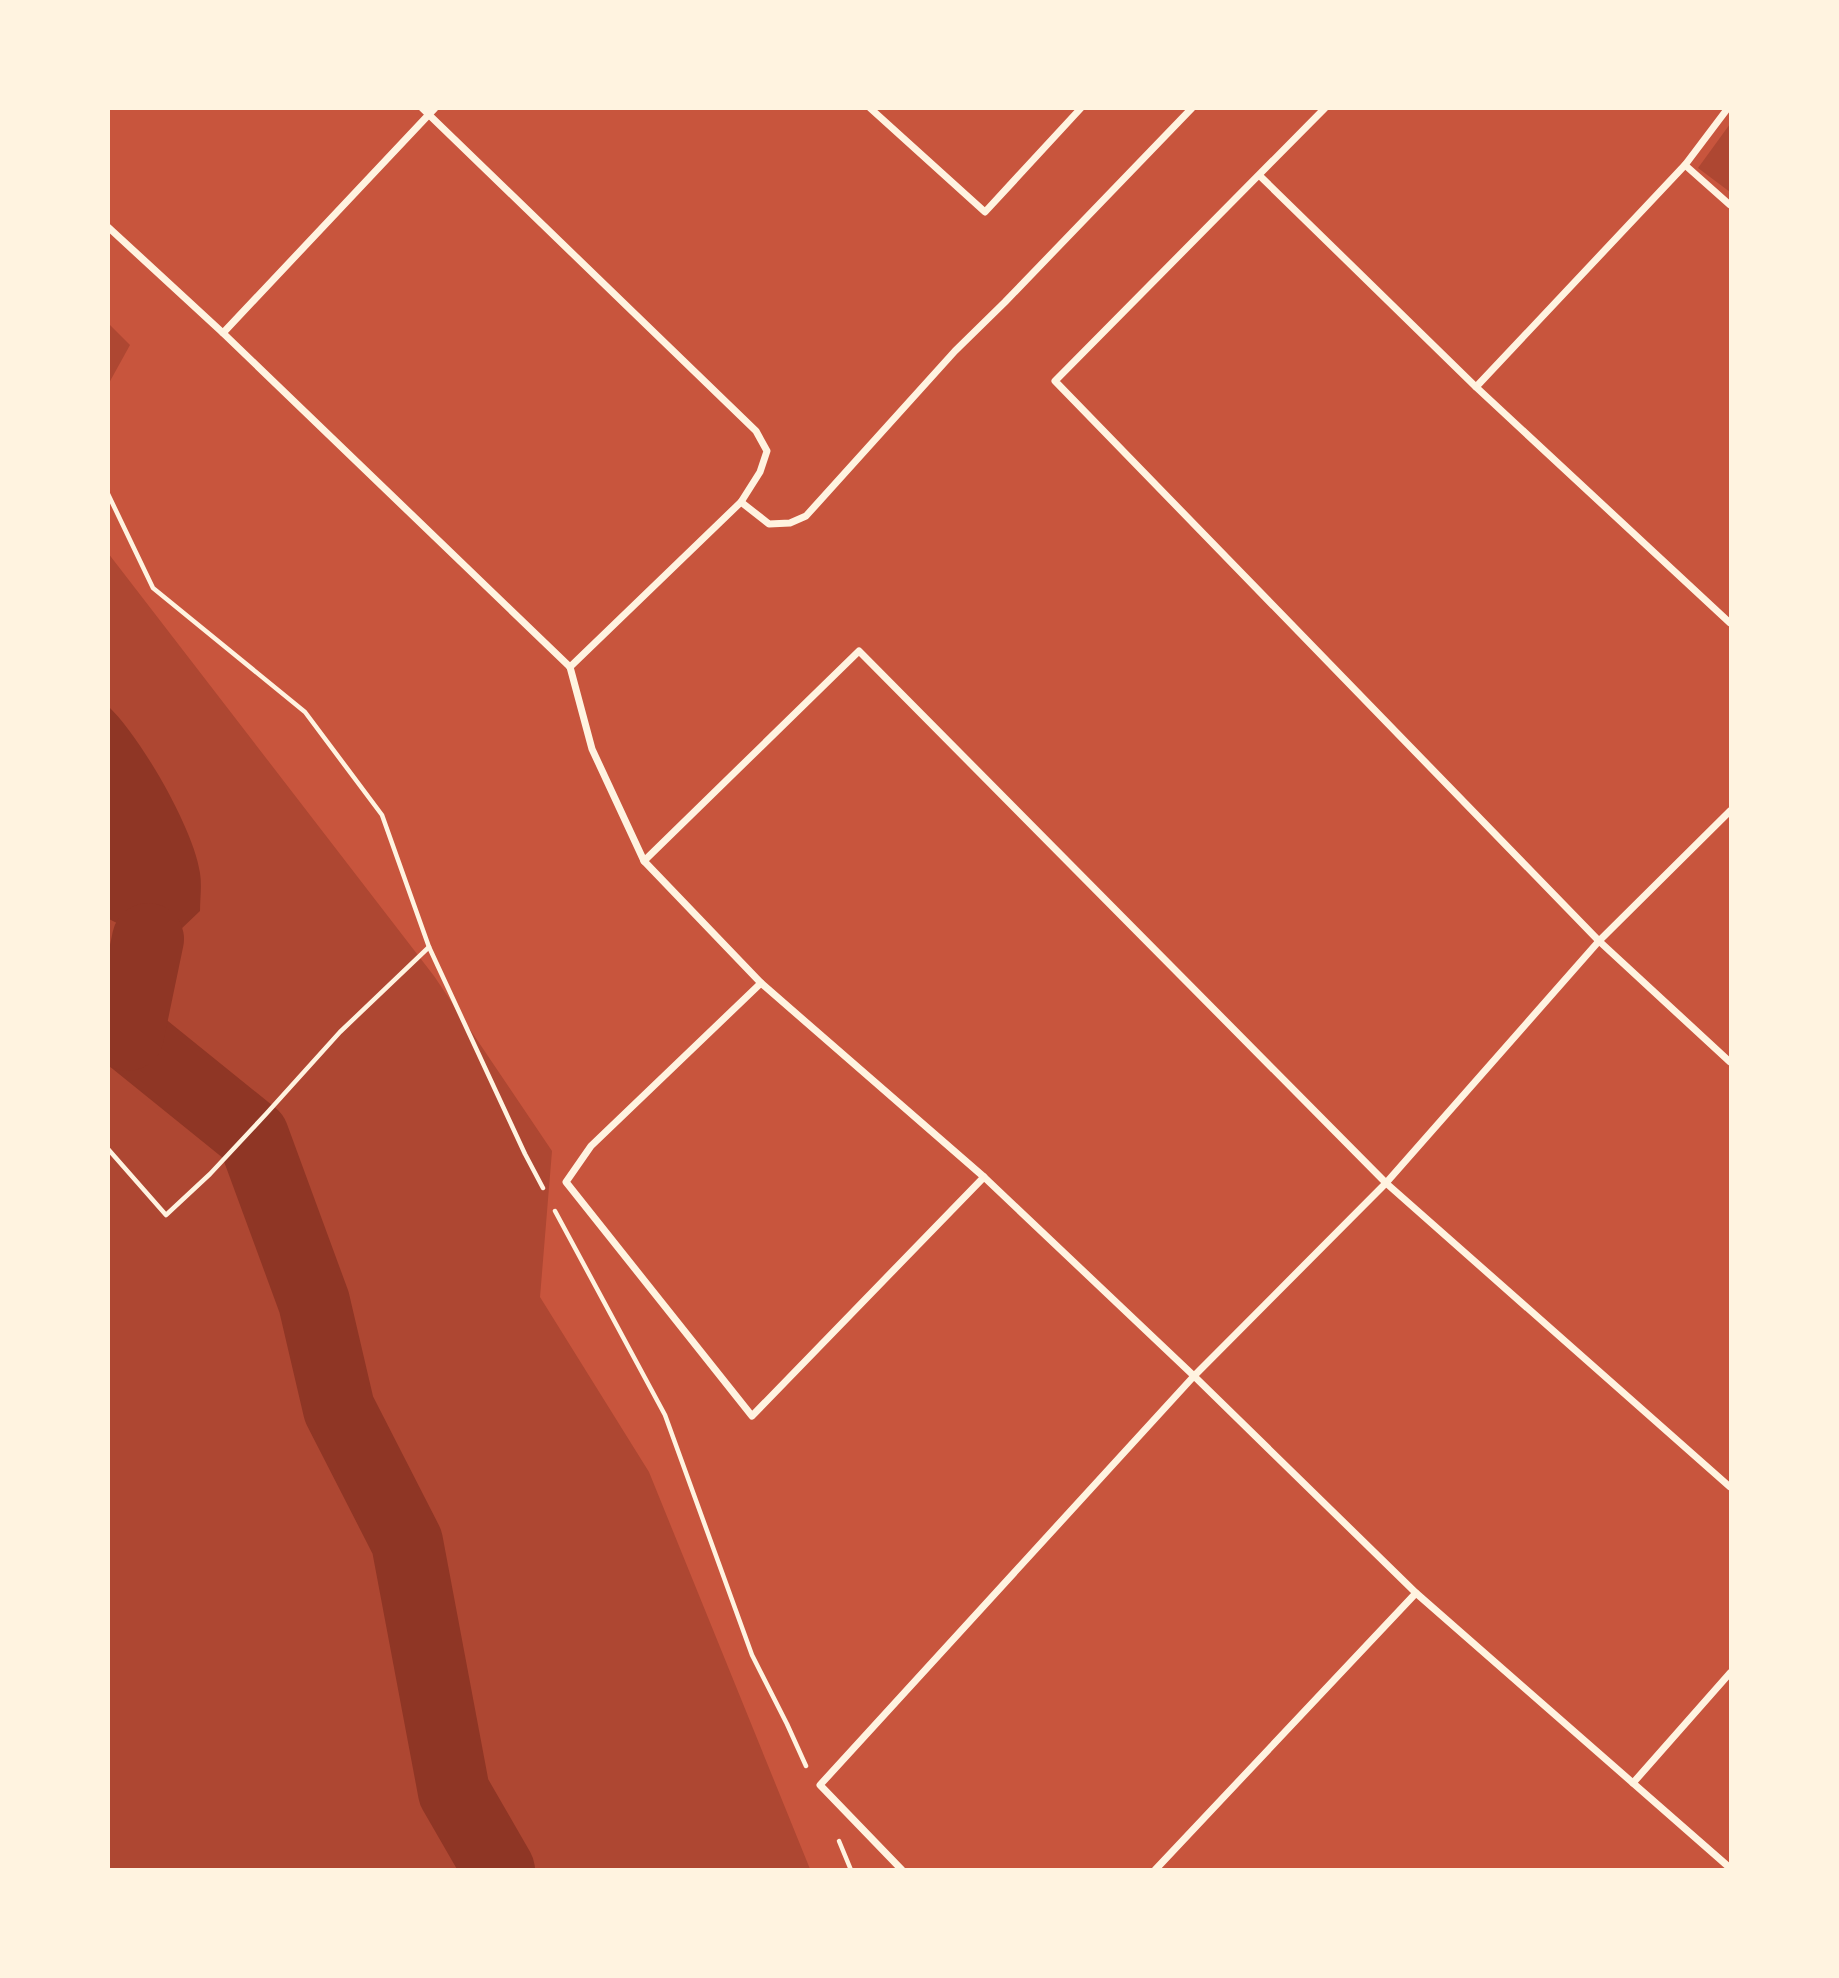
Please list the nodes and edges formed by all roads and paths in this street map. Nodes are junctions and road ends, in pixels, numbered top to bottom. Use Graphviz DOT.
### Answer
graph roads {
  1 [pos="422,108"];
  2 [pos="870,108"];
  3 [pos="1081,108"];
  4 [pos="1192,108"];
  5 [pos="1325,108"];
  6 [pos="1728,108"];
  7 [pos="432,112"];
  8 [pos="1685,166"];
  9 [pos="1260,176"];
  10 [pos="1731,205"];
  11 [pos="108,227"];
  12 [pos="223,333"];
  13 [pos="1476,387"];
  14 [pos="108,494"];
  15 [pos="741,502"];
  16 [pos="1731,623"];
  17 [pos="570,667"];
  18 [pos="1731,811"];
  19 [pos="643,862"];
  20 [pos="1599,940"];
  21 [pos="429,947"];
  22 [pos="761,983"];
  23 [pos="1731,1062"];
  24 [pos="108,1149"];
  25 [pos="984,1177"];
  26 [pos="1386,1183"];
  27 [pos="544,1190"];
  28 [pos="550,1202"];
  29 [pos="1194,1376"];
  30 [pos="1731,1487"];
  31 [pos="1416,1593"];
  32 [pos="1731,1673"];
  33 [pos="809,1773"];
  34 [pos="1633,1783"];
  35 [pos="835,1833"];
  36 [pos="1731,1868"];
  37 [pos="851,1870"];
  38 [pos="902,1870"];
  39 [pos="1155,1870"];
  1 -- 7 [label="street"];
  2 -- 3 [label="street"];
  4 -- 15 [label="street"];
  5 -- 9 [label="street"];
  6 -- 8 [label="street"];
  7 -- 12 [label="street"];
  7 -- 15 [label="street"];
  8 -- 10 [label="street"];
  8 -- 13 [label="street"];
  9 -- 13 [label="street"];
  9 -- 20 [label="street"];
  11 -- 12 [label="street"];
  12 -- 17 [label="street"];
  13 -- 16 [label="street"];
  14 -- 21 [label="path"];
  15 -- 17 [label="street"];
  17 -- 19 [label="street"];
  18 -- 20 [label="street"];
  19 -- 22 [label="street"];
  19 -- 26 [label="street"];
  20 -- 23 [label="street"];
  20 -- 26 [label="street"];
  21 -- 24 [label="path"];
  21 -- 27 [label="path"];
  22 -- 25 [label="street"];
  22 -- 25 [label="street"];
  25 -- 29 [label="street"];
  26 -- 29 [label="street"];
  26 -- 30 [label="street"];
  28 -- 33 [label="path"];
  29 -- 31 [label="street"];
  29 -- 38 [label="street"];
  31 -- 34 [label="street"];
  31 -- 39 [label="street"];
  32 -- 34 [label="street"];
  34 -- 36 [label="street"];
  35 -- 37 [label="path"];
}
